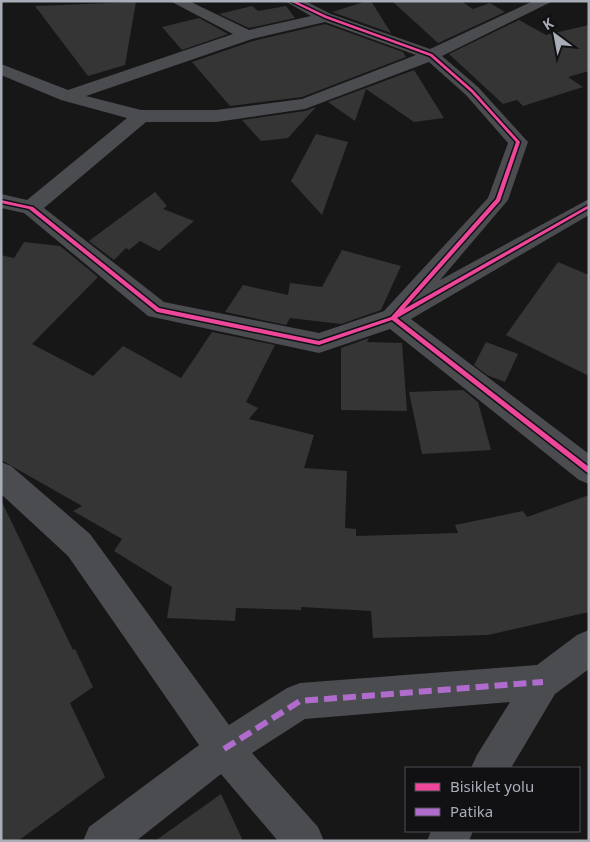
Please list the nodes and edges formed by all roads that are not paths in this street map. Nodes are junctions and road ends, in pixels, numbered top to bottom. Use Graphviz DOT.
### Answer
graph roads {
  1 [pos="177,1"];
  2 [pos="292,1"];
  3 [pos="504,1"];
  4 [pos="546,1"];
  5 [pos="525,11"];
  6 [pos="326,17"];
  7 [pos="246,35"];
  8 [pos="431,55"];
  9 [pos="1,70"];
  10 [pos="67,96"];
  11 [pos="141,116"];
  12 [pos="1,201"];
  13 [pos="589,206"];
  14 [pos="31,208"];
  15 [pos="393,318"];
  16 [pos="589,471"];
  17 [pos="1,475"];
  18 [pos="589,647"];
  19 [pos="543,682"];
  20 [pos="224,749"];
  21 [pos="491,767"];
  22 [pos="103,841"];
  23 [pos="304,841"];
  1 -- 7 [label="street"];
  2 -- 6 [label="street"];
  3 -- 5 [label="street"];
  4 -- 5 [label="street"];
  5 -- 8 [label="street"];
  6 -- 7 [label="street"];
  6 -- 8 [label="street"];
  7 -- 10 [label="street"];
  8 -- 11 [label="street"];
  8 -- 15 [label="street"];
  9 -- 10 [label="street"];
  10 -- 11 [label="street"];
  11 -- 14 [label="street"];
  12 -- 14 [label="street"];
  13 -- 15 [label="street"];
  14 -- 15 [label="street"];
  15 -- 16 [label="street"];
  17 -- 20 [label="street"];
  18 -- 19 [label="street"];
  19 -- 20 [label="street"];
  19 -- 21 [label="street"];
  20 -- 22 [label="street"];
  20 -- 23 [label="street"];
}
